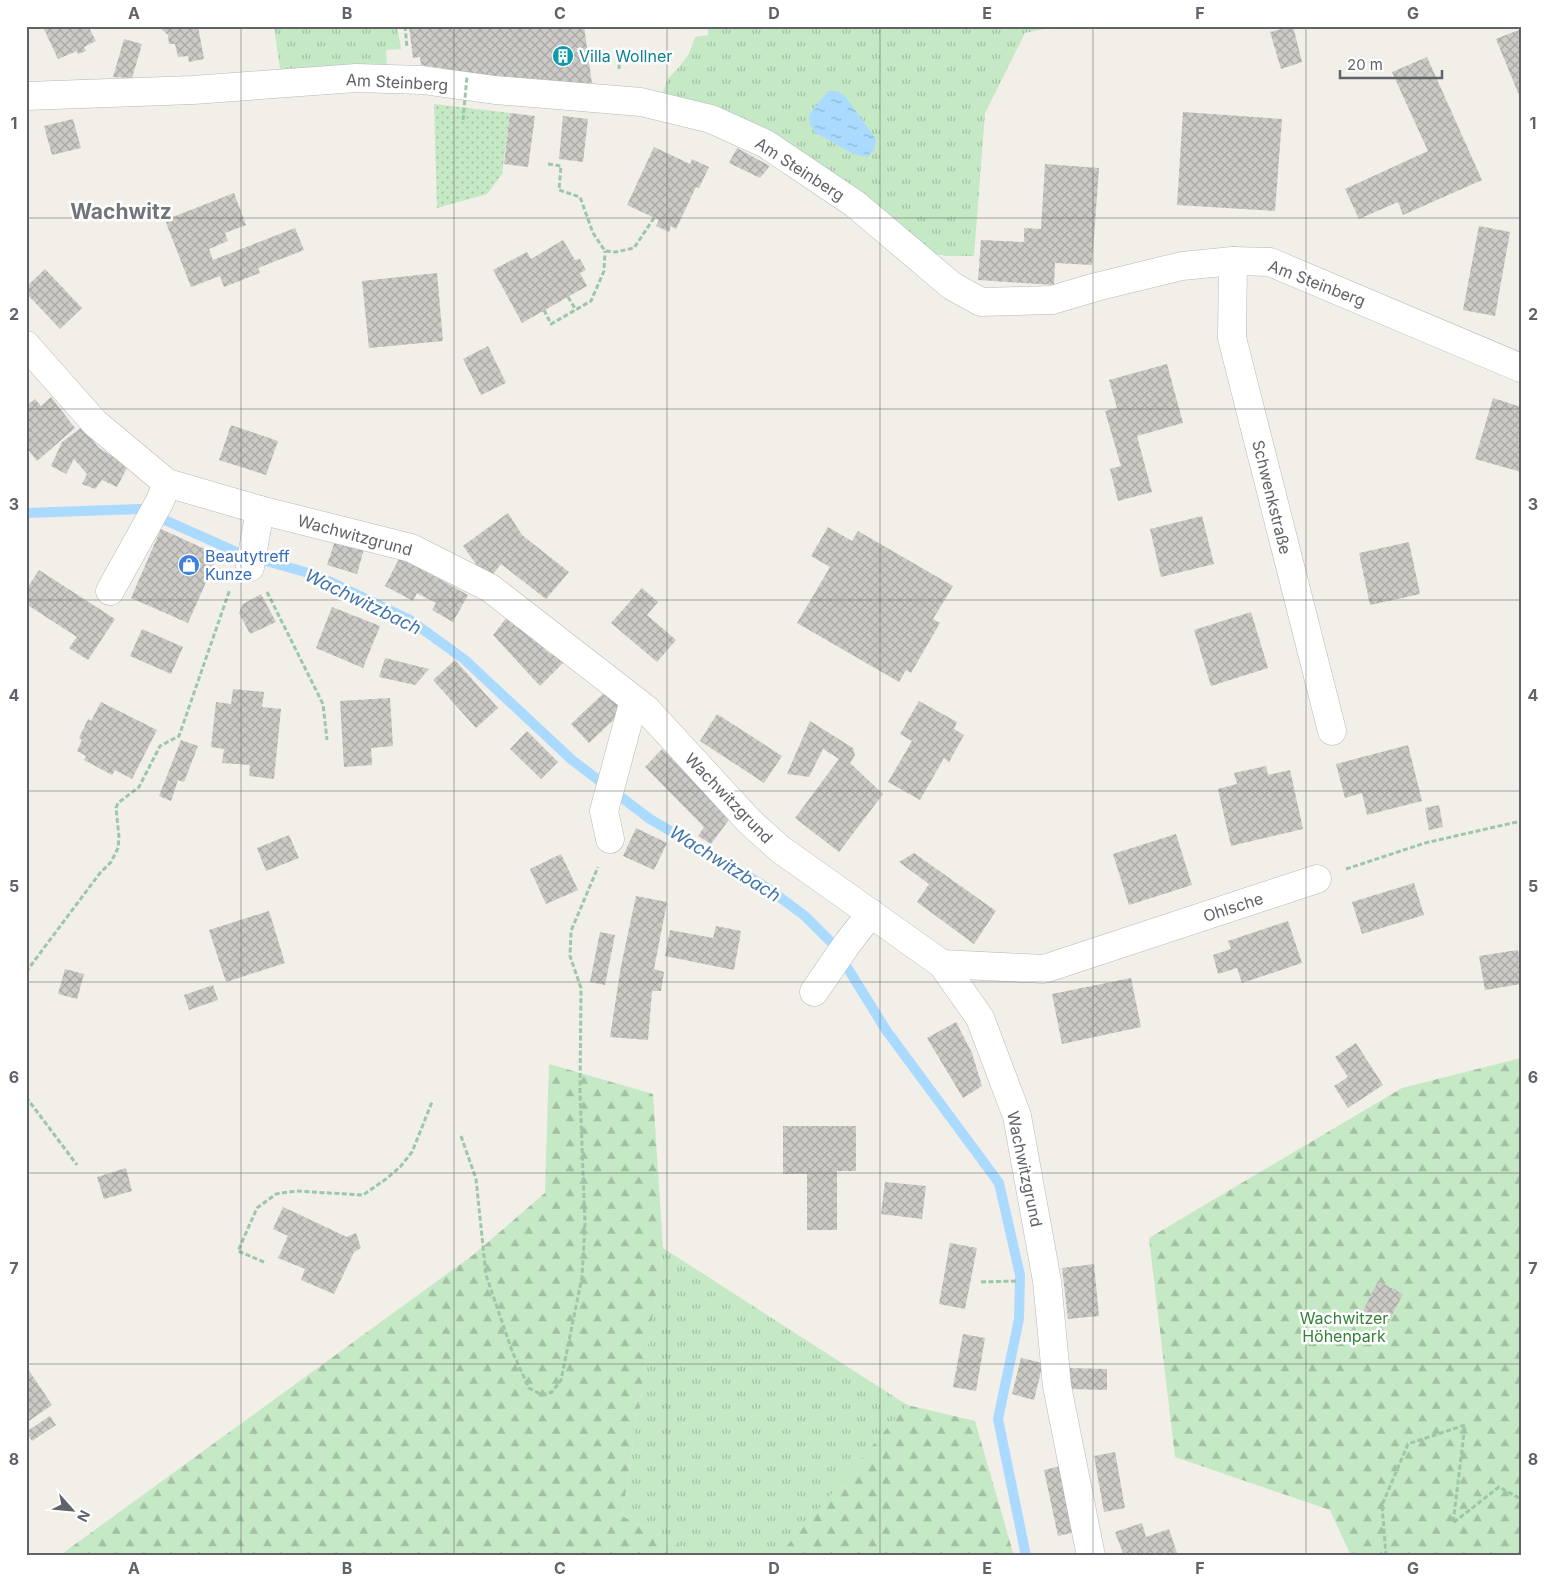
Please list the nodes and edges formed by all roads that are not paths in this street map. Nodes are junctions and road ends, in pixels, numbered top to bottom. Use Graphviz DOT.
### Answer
graph roads {
  1 [pos="26,96"];
  2 [pos="1233,261"];
  3 [pos="26,345"];
  4 [pos="1521,368"];
  5 [pos="158,502"];
  6 [pos="260,510"];
  7 [pos="250,571"];
  8 [pos="110,591"];
  9 [pos="634,700"];
  10 [pos="1332,731"];
  11 [pos="610,839"];
  12 [pos="1318,879"];
  13 [pos="870,913"];
  14 [pos="942,964"];
  15 [pos="821,981"];
  16 [pos="1091,1556"];
  1 -- 2 [label="street, Am Steinberg"];
  2 -- 4 [label="street, Am Steinberg"];
  2 -- 10 [label="street, Schwenkstraße"];
  3 -- 5 [label="street, Wachwitzgrund"];
  5 -- 6 [label="street, Wachwitzgrund"];
  5 -- 8 [label="street"];
  6 -- 7 [label="street"];
  6 -- 9 [label="street, Wachwitzgrund"];
  9 -- 11 [label="street"];
  9 -- 13 [label="street, Wachwitzgrund"];
  12 -- 14 [label="street, Ohlsche"];
  13 -- 14 [label="street, Wachwitzgrund"];
  13 -- 15 [label="street"];
  14 -- 16 [label="street, Wachwitzgrund"];
}
